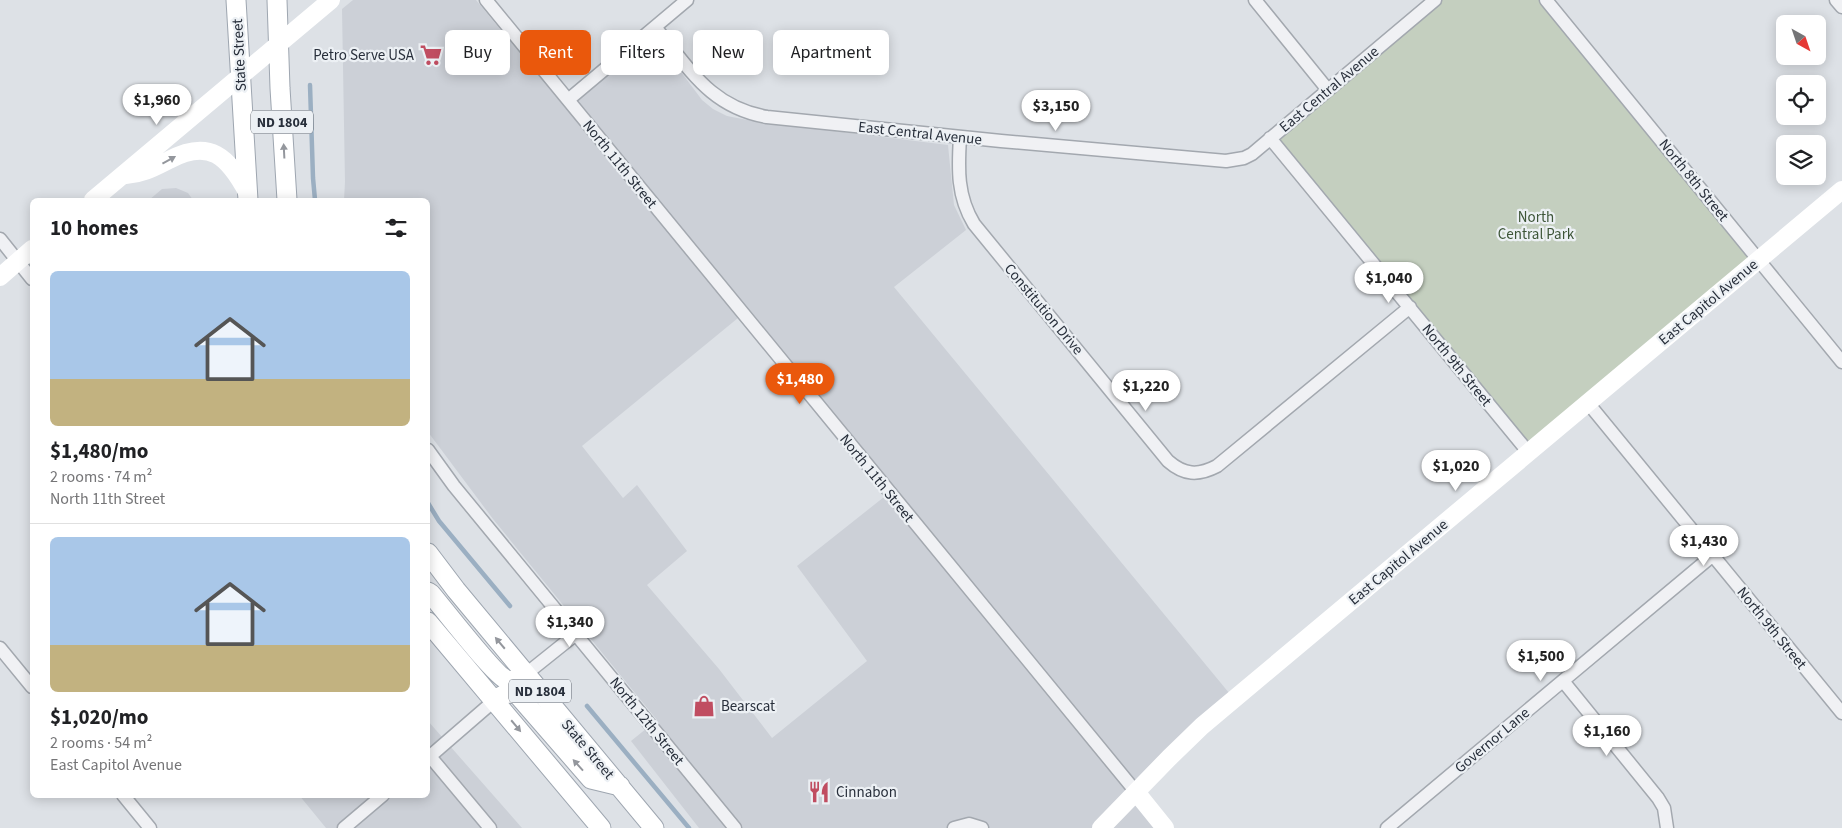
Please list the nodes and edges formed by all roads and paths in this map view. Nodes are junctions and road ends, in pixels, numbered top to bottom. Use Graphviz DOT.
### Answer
graph roads {
  1 [pos="236,0"];
  2 [pos="277,0"];
  3 [pos="331,0"];
  4 [pos="486,0"];
  5 [pos="687,0"];
  6 [pos="1255,0"];
  7 [pos="1435,0"];
  8 [pos="1546,0"];
  9 [pos="1836,0"];
  10 [pos="1842,7"];
  11 [pos="655,27"];
  12 [pos="279,44"];
  13 [pos="240,77"];
  14 [pos="1328,90"];
  15 [pos="568,100"];
  16 [pos="960,137"];
  17 [pos="1270,138"];
  18 [pos="123,175"];
  19 [pos="1842,190"];
  20 [pos="248,196"];
  21 [pos="95,198"];
  22 [pos="287,198"];
  23 [pos="0,238"];
  24 [pos="30,252"];
  25 [pos="1759,259"];
  26 [pos="19,261"];
  27 [pos="30,276"];
  28 [pos="0,277"];
  29 [pos="1410,307"];
  30 [pos="1842,362"];
  31 [pos="1588,403"];
  32 [pos="430,453"];
  33 [pos="1528,453"];
  34 [pos="430,556"];
  35 [pos="1712,556"];
  36 [pos="430,593"];
  37 [pos="430,624"];
  38 [pos="576,634"];
  39 [pos="0,648"];
  40 [pos="526,674"];
  41 [pos="1563,681"];
  42 [pos="30,685"];
  43 [pos="495,700"];
  44 [pos="1842,713"];
  45 [pos="430,754"];
  46 [pos="430,758"];
  47 [pos="620,786"];
  48 [pos="1136,792"];
  49 [pos="125,798"];
  50 [pos="379,798"];
  51 [pos="150,828"];
  52 [pos="344,828"];
  53 [pos="490,828"];
  54 [pos="601,828"];
  55 [pos="654,828"];
  56 [pos="735,828"];
  57 [pos="954,828"];
  58 [pos="982,828"];
  59 [pos="1101,828"];
  60 [pos="1165,828"];
  61 [pos="1387,828"];
  62 [pos="1667,828"];
  1 -- 13 [label="main road, State Street / ND 1804"];
  2 -- 12 [label="main road, ND 1804"];
  3 -- 12 [label="street"];
  4 -- 15 [label="street, North 11th Street"];
  5 -- 11 [label="street"];
  6 -- 14 [label="street"];
  7 -- 14 [label="street, East Central Avenue"];
  8 -- 25 [label="street, North 8th Street"];
  9 -- 10 [label="street"];
  11 -- 15 [label="street"];
  11 -- 16 [label="street, East Central Avenue"];
  12 -- 13 [label="street"];
  22 -- 12 [label="main road, ND 1804, one-way"];
  13 -- 18 [label="street"];
  13 -- 20 [label="main road, State Street / ND 1804"];
  14 -- 17 [label="street, East Central Avenue"];
  15 -- 48 [label="street, North 11th Street"];
  16 -- 17 [label="street, East Central Avenue"];
  16 -- 29 [label="street, Constitution Drive"];
  17 -- 29 [label="street, North 9th Street"];
  18 -- 20 [label="street, one-way"];
  18 -- 21 [label="street"];
  19 -- 25 [label="street, East Capitol Avenue"];
  23 -- 26 [label="street"];
  24 -- 26 [label="street"];
  25 -- 30 [label="street, North 8th Street"];
  25 -- 31 [label="street, East Capitol Avenue"];
  26 -- 27 [label="street"];
  26 -- 28 [label="street"];
  29 -- 33 [label="street, North 9th Street"];
  31 -- 33 [label="street, East Capitol Avenue"];
  31 -- 35 [label="street, North 9th Street"];
  32 -- 38 [label="street, North 12th Street"];
  33 -- 48 [label="street, East Capitol Avenue"];
  40 -- 34 [label="main road, State Street / ND 1804, one-way"];
  35 -- 41 [label="street, Governor Lane"];
  35 -- 44 [label="street, North 9th Street"];
  36 -- 40 [label="main road"];
  37 -- 43 [label="main road, ND 1804"];
  38 -- 40 [label="street"];
  38 -- 56 [label="street, North 12th Street"];
  39 -- 42 [label="street"];
  40 -- 47 [label="main road, State Street / ND 1804"];
  41 -- 61 [label="street, Governor Lane"];
  41 -- 62 [label="street"];
  43 -- 45 [label="street"];
  47 -- 43 [label="main road, one-way"];
  43 -- 54 [label="main road, ND 1804, one-way"];
  46 -- 53 [label="street"];
  47 -- 55 [label="main road, State Street / ND 1804"];
  48 -- 59 [label="street, East Capitol Avenue"];
  48 -- 60 [label="street"];
  49 -- 51 [label="street"];
  50 -- 52 [label="street"];
  57 -- 58 [label="street"];
}
